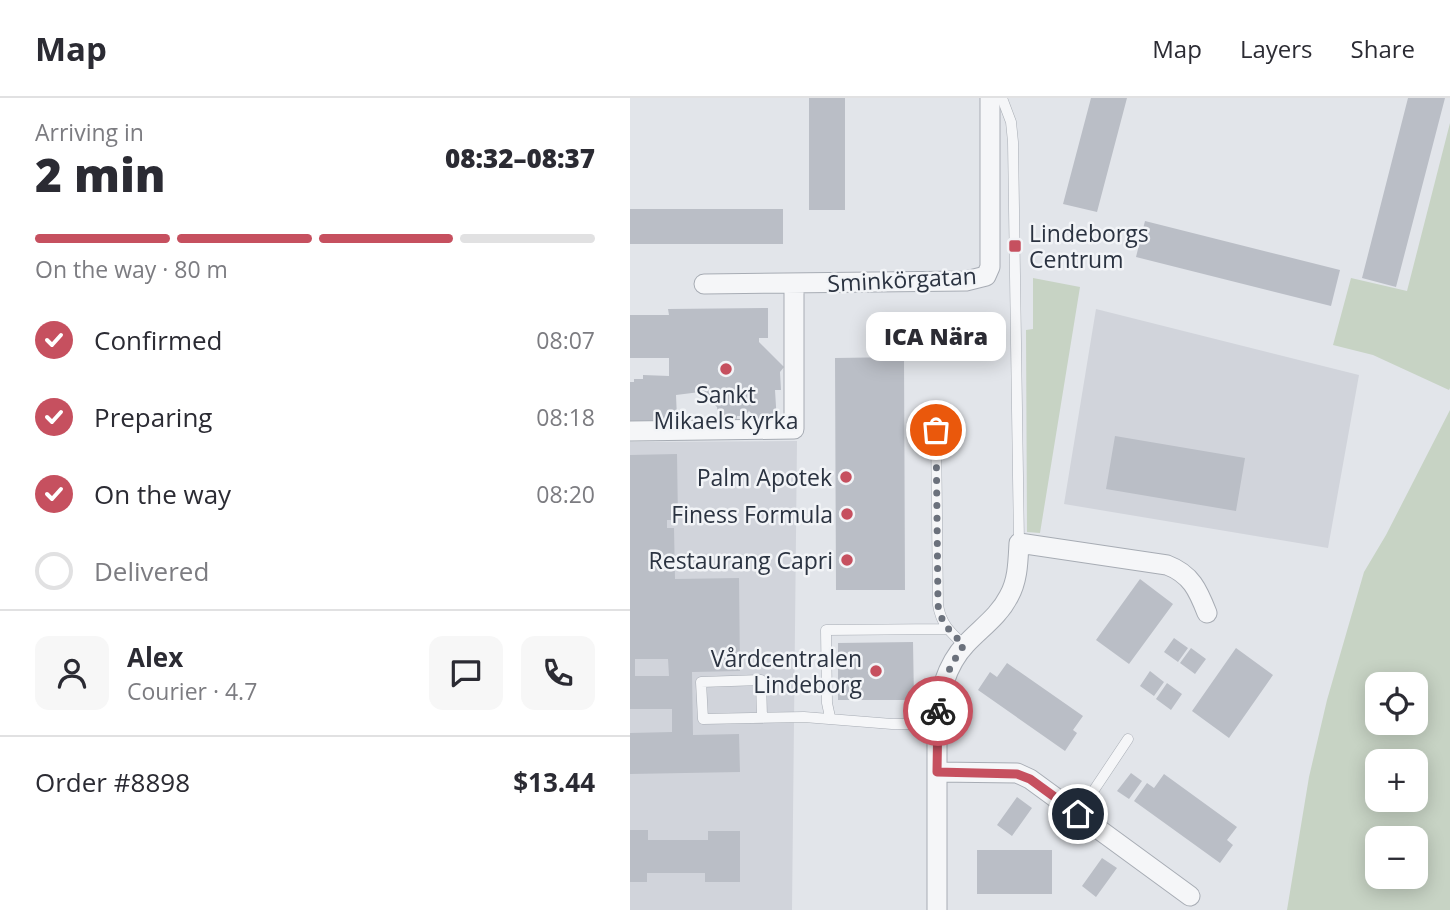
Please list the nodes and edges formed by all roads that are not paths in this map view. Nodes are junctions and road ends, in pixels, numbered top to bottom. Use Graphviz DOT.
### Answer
graph roads {
  1 [pos="990,98"];
  2 [pos="1002,98"];
  3 [pos="800,283"];
  4 [pos="704,284"];
  5 [pos="936,430"];
  6 [pos="630,431"];
  7 [pos="1019,543"];
  8 [pos="1207,613"];
  9 [pos="946,629"];
  10 [pos="964,645"];
  11 [pos="830,717"];
  12 [pos="762,718"];
  13 [pos="937,723"];
  14 [pos="1128,739"];
  15 [pos="937,772"];
  16 [pos="1078,814"];
  17 [pos="1190,896"];
  18 [pos="937,910"];
  1 -- 3 [label="street, Sminkörgatan"];
  2 -- 7 [label="lane"];
  3 -- 4 [label="street"];
  3 -- 6 [label="street"];
  5 -- 9 [label="lane"];
  7 -- 8 [label="street"];
  7 -- 10 [label="street"];
  9 -- 10 [label="lane"];
  9 -- 11 [label="lane"];
  10 -- 13 [label="street"];
  11 -- 12 [label="lane"];
  11 -- 13 [label="lane"];
  12 -- 12 [label="lane"];
  13 -- 15 [label="street"];
  14 -- 16 [label="lane"];
  15 -- 16 [label="street"];
  15 -- 18 [label="street"];
  16 -- 17 [label="street"];
}
